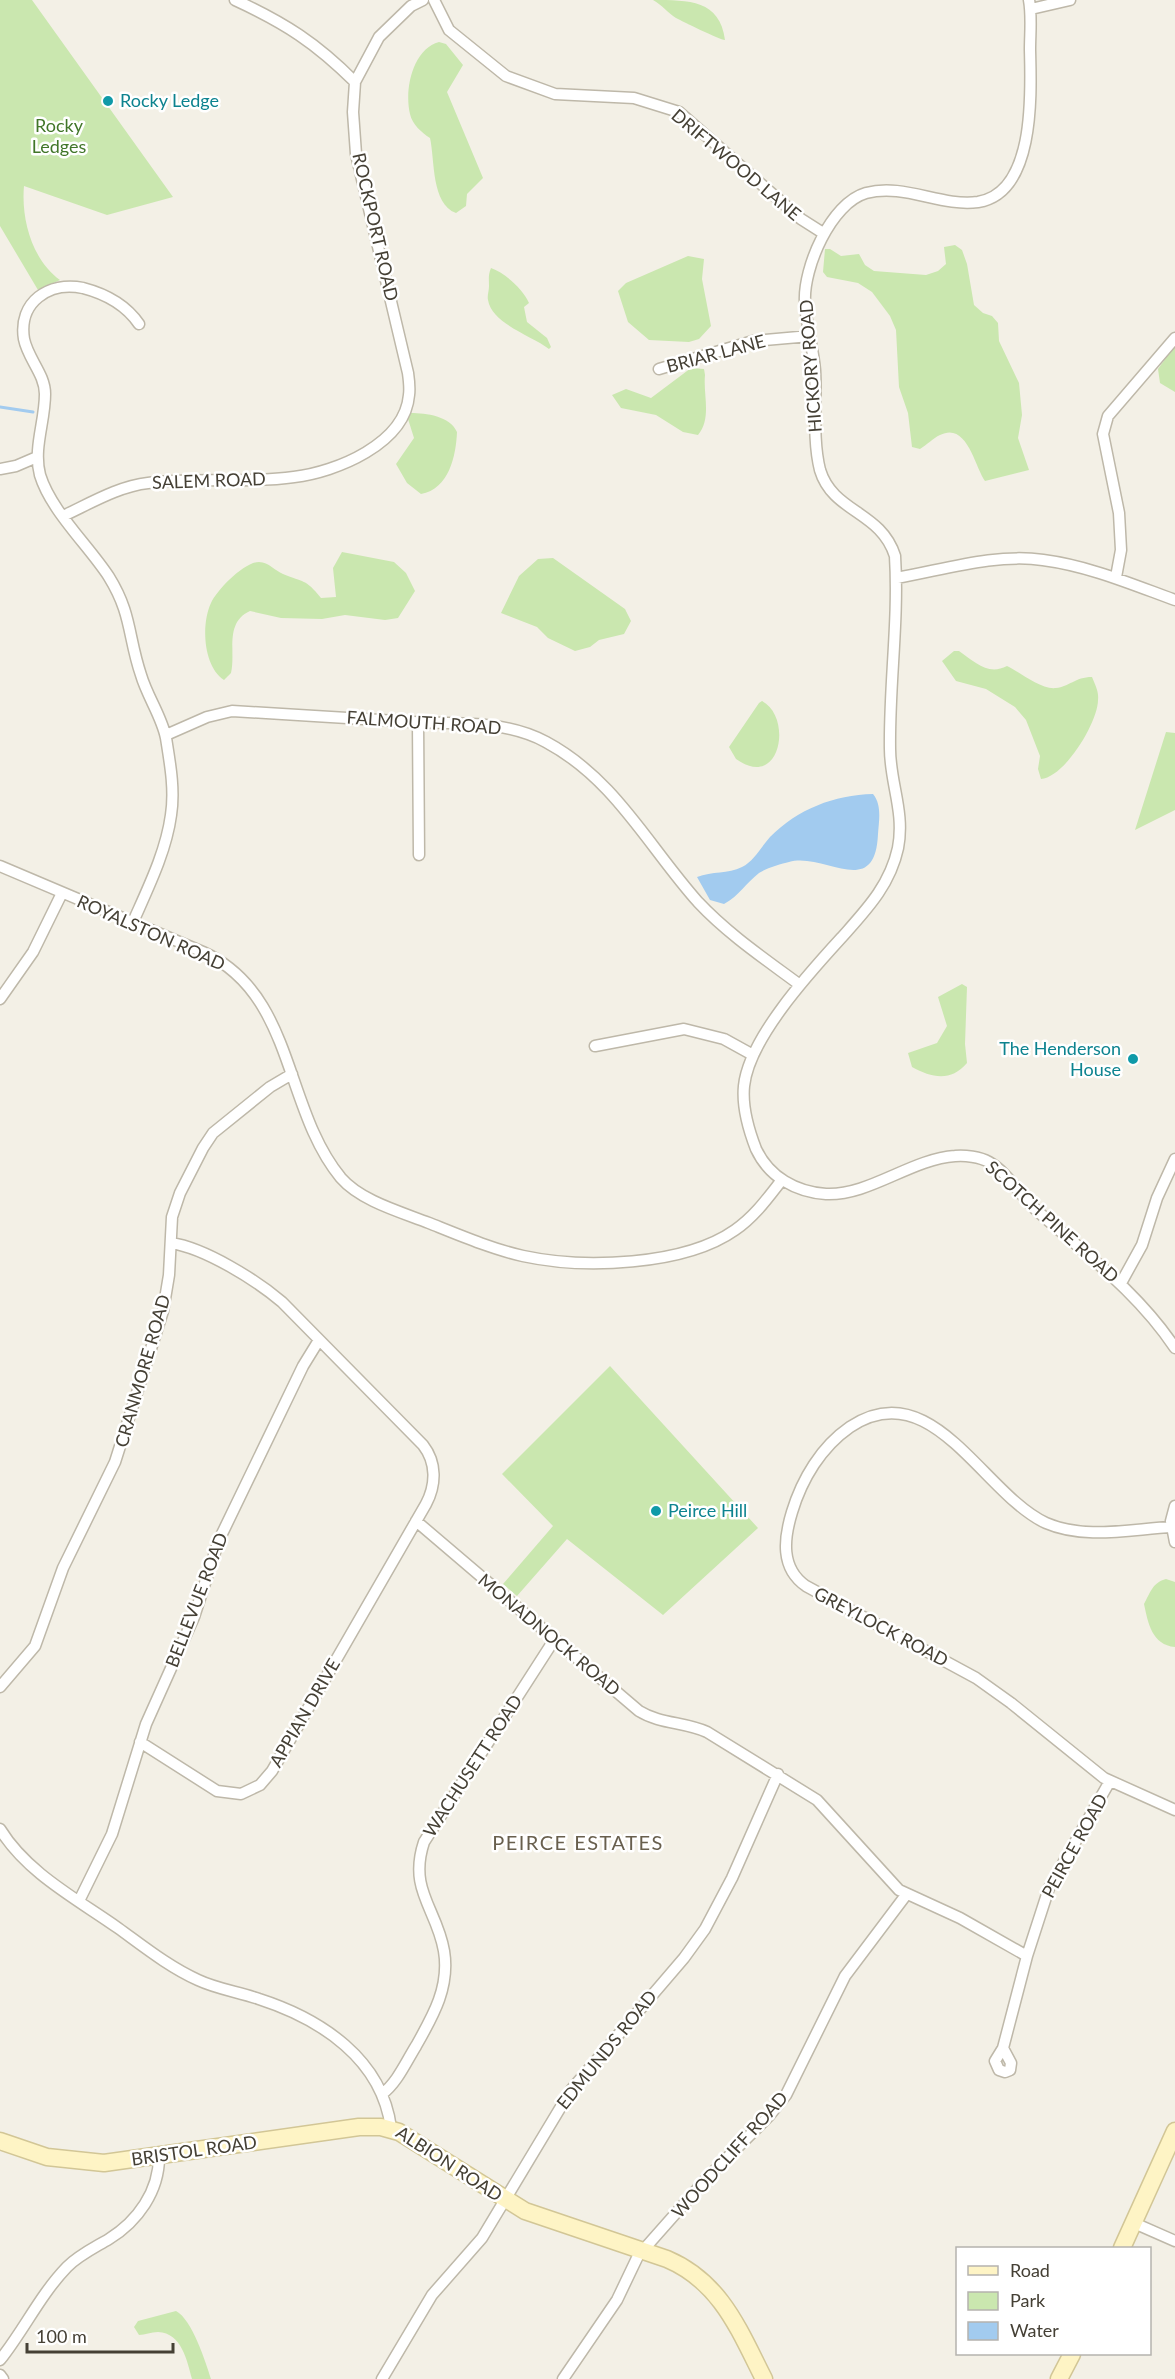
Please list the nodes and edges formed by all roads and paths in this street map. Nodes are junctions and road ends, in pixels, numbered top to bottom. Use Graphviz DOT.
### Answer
graph roads {
  1 [pos="235,0"];
  2 [pos="423,0"];
  3 [pos="434,0"];
  4 [pos="1070,0"];
  5 [pos="1030,5"];
  6 [pos="355,82"];
  7 [pos="823,233"];
  8 [pos="140,324"];
  9 [pos="810,336"];
  10 [pos="1175,338"];
  11 [pos="658,369"];
  12 [pos="358,456"];
  13 [pos="37,457"];
  14 [pos="0,469"];
  15 [pos="63,516"];
  16 [pos="1116,577"];
  17 [pos="896,578"];
  18 [pos="1175,600"];
  19 [pos="418,722"];
  20 [pos="166,735"];
  21 [pos="419,855"];
  22 [pos="0,866"];
  23 [pos="62,893"];
  24 [pos="133,922"];
  25 [pos="800,985"];
  26 [pos="0,999"];
  27 [pos="595,1046"];
  28 [pos="753,1055"];
  29 [pos="292,1074"];
  30 [pos="1175,1160"];
  31 [pos="781,1181"];
  32 [pos="171,1244"];
  33 [pos="1121,1283"];
  34 [pos="319,1340"];
  35 [pos="1175,1348"];
  36 [pos="1175,1506"];
  37 [pos="416,1521"];
  38 [pos="1172,1527"];
  39 [pos="1175,1542"];
  40 [pos="554,1640"];
  41 [pos="0,1687"];
  42 [pos="141,1742"];
  43 [pos="778,1774"];
  44 [pos="1110,1781"];
  45 [pos="1175,1810"];
  46 [pos="0,1829"];
  47 [pos="906,1895"];
  48 [pos="79,1900"];
  49 [pos="1027,1956"];
  50 [pos="1003,2048"];
  51 [pos="382,2094"];
  52 [pos="390,2128"];
  53 [pos="1175,2131"];
  54 [pos="0,2141"];
  55 [pos="159,2157"];
  56 [pos="505,2200"];
  57 [pos="1134,2223"];
  58 [pos="1175,2241"];
  59 [pos="1122,2247"];
  60 [pos="642,2252"];
  61 [pos="1071,2355"];
  62 [pos="0,2360"];
  63 [pos="0,2376"];
  64 [pos="3,2379"];
  65 [pos="382,2379"];
  66 [pos="563,2379"];
  67 [pos="764,2379"];
  68 [pos="1059,2379"];
  1 -- 6 [label="street"];
  2 -- 6 [label="street, ROCKPORT ROAD"];
  3 -- 7 [label="street, DRIFTWOOD LANE"];
  4 -- 5 [label="street"];
  5 -- 7 [label="street, HICKORY ROAD"];
  6 -- 12 [label="street, ROCKPORT ROAD"];
  7 -- 9 [label="street, HICKORY ROAD"];
  8 -- 13 [label="street"];
  9 -- 11 [label="street, BRIAR LANE"];
  9 -- 17 [label="street, HICKORY ROAD"];
  10 -- 16 [label="street"];
  12 -- 15 [label="street, SALEM ROAD"];
  13 -- 14 [label="street"];
  13 -- 15 [label="street"];
  15 -- 20 [label="street"];
  16 -- 17 [label="street"];
  16 -- 18 [label="street"];
  17 -- 25 [label="street, SCOTCH PINE ROAD"];
  19 -- 20 [label="street, FALMOUTH ROAD"];
  19 -- 21 [label="street"];
  19 -- 25 [label="street, FALMOUTH ROAD"];
  20 -- 24 [label="street"];
  22 -- 23 [label="street, ROYALSTON ROAD"];
  23 -- 24 [label="street, ROYALSTON ROAD"];
  23 -- 26 [label="street"];
  24 -- 29 [label="street, ROYALSTON ROAD"];
  25 -- 28 [label="street, SCOTCH PINE ROAD"];
  27 -- 28 [label="street"];
  28 -- 31 [label="street, SCOTCH PINE ROAD"];
  29 -- 31 [label="street, ROYALSTON ROAD"];
  29 -- 32 [label="street, CRANMORE ROAD"];
  30 -- 33 [label="street"];
  31 -- 33 [label="street, SCOTCH PINE ROAD"];
  32 -- 34 [label="street"];
  32 -- 41 [label="street, CRANMORE ROAD"];
  33 -- 35 [label="street, SCOTCH PINE ROAD"];
  34 -- 37 [label="street"];
  34 -- 42 [label="street, BELLEVUE ROAD"];
  36 -- 38 [label="street"];
  37 -- 40 [label="street, MONADNOCK ROAD"];
  37 -- 42 [label="street, APPIAN DRIVE"];
  38 -- 39 [label="street"];
  38 -- 44 [label="street, GREYLOCK ROAD"];
  40 -- 43 [label="street, MONADNOCK ROAD"];
  40 -- 51 [label="street, WACHUSETT ROAD"];
  42 -- 48 [label="street, BELLEVUE ROAD"];
  43 -- 47 [label="street, MONADNOCK ROAD"];
  43 -- 56 [label="street, EDMUNDS ROAD"];
  44 -- 45 [label="street, PEIRCE ROAD"];
  44 -- 49 [label="street, PEIRCE ROAD"];
  46 -- 48 [label="street, ALBION ROAD"];
  47 -- 49 [label="street, MONADNOCK ROAD"];
  47 -- 60 [label="street, WOODCLIFF ROAD"];
  48 -- 51 [label="street, ALBION ROAD"];
  49 -- 50 [label="street, PEIRCE ROAD"];
  51 -- 52 [label="street, ALBION ROAD"];
  52 -- 55 [label="street, BRISTOL ROAD"];
  52 -- 56 [label="street, ALBION ROAD"];
  53 -- 57 [label="street"];
  54 -- 55 [label="street, BRISTOL ROAD"];
  55 -- 62 [label="street"];
  56 -- 60 [label="street, ALBION ROAD"];
  56 -- 65 [label="street, EDMUNDS ROAD"];
  57 -- 58 [label="street"];
  57 -- 59 [label="street"];
  60 -- 66 [label="street, WOODCLIFF ROAD"];
  60 -- 67 [label="street, ALBION ROAD"];
  61 -- 68 [label="street"];
  63 -- 64 [label="street"];
}
